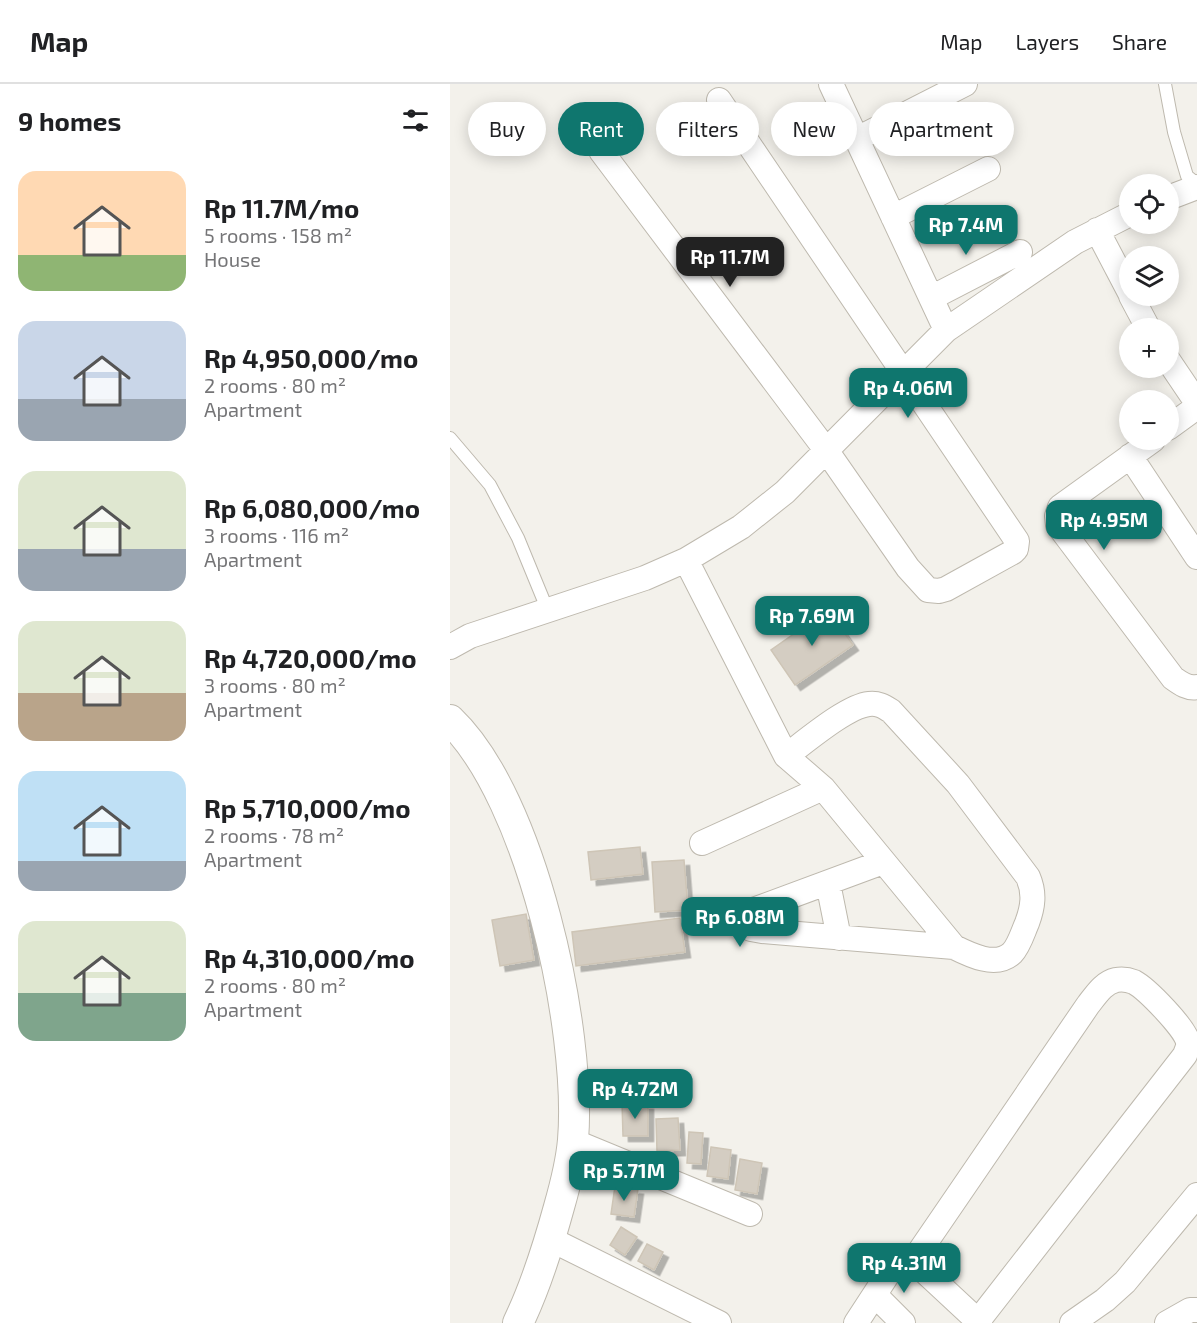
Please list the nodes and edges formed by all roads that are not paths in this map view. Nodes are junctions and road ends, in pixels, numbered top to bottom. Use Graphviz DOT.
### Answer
graph roads {
  1 [pos="831,84"];
  2 [pos="965,84"];
  3 [pos="1165,84"];
  4 [pos="718,100"];
  5 [pos="839,102"];
  6 [pos="857,138"];
  7 [pos="857,141"];
  8 [pos="605,156"];
  9 [pos="988,169"];
  10 [pos="1197,186"];
  11 [pos="1179,193"];
  12 [pos="893,217"];
  13 [pos="1119,219"];
  14 [pos="1097,230"];
  15 [pos="1020,252"];
  16 [pos="1119,273"];
  17 [pos="931,297"];
  18 [pos="946,330"];
  19 [pos="903,374"];
  20 [pos="1179,377"];
  21 [pos="1197,405"];
  22 [pos="1179,419"];
  23 [pos="450,438"];
  24 [pos="826,450"];
  25 [pos="1139,450"];
  26 [pos="1130,456"];
  27 [pos="1197,557"];
  28 [pos="686,560"];
  29 [pos="548,611"];
  30 [pos="450,647"];
  31 [pos="1197,687"];
  32 [pos="450,720"];
  33 [pos="786,756"];
  34 [pos="823,788"];
  35 [pos="702,843"];
  36 [pos="883,861"];
  37 [pos="828,883"];
  38 [pos="838,938"];
  39 [pos="954,947"];
  40 [pos="1192,1045"];
  41 [pos="573,1142"];
  42 [pos="1197,1195"];
  43 [pos="750,1214"];
  44 [pos="550,1239"];
  45 [pos="911,1264"];
  46 [pos="875,1295"];
  47 [pos="1197,1310"];
  48 [pos="979,1322"];
  49 [pos="518,1323"];
  50 [pos="719,1323"];
  51 [pos="856,1323"];
  52 [pos="903,1323"];
  53 [pos="1072,1323"];
  54 [pos="1167,1323"];
  1 -- 5 [label="street"];
  2 -- 6 [label="street"];
  3 -- 10 [label="lane"];
  4 -- 19 [label="street"];
  7 -- 12 [label="street"];
  8 -- 24 [label="street"];
  9 -- 12 [label="street"];
  10 -- 11 [label="street"];
  12 -- 17 [label="street"];
  13 -- 14 [label="street"];
  14 -- 16 [label="street"];
  14 -- 18 [label="street"];
  15 -- 17 [label="street"];
  17 -- 18 [label="street"];
  18 -- 19 [label="street"];
  19 -- 24 [label="street"];
  19 -- 24 [label="street"];
  20 -- 21 [label="street"];
  21 -- 22 [label="street"];
  23 -- 29 [label="lane"];
  24 -- 28 [label="street"];
  25 -- 26 [label="street"];
  26 -- 27 [label="street"];
  26 -- 31 [label="street"];
  28 -- 29 [label="street"];
  28 -- 33 [label="street"];
  29 -- 30 [label="street"];
  32 -- 41 [label="street"];
  33 -- 34 [label="street"];
  33 -- 39 [label="street"];
  34 -- 35 [label="street"];
  34 -- 36 [label="street"];
  36 -- 37 [label="street"];
  36 -- 39 [label="street"];
  37 -- 38 [label="street"];
  37 -- 38 [label="street"];
  38 -- 39 [label="street"];
  40 -- 45 [label="street"];
  40 -- 48 [label="street"];
  41 -- 43 [label="street"];
  41 -- 44 [label="street"];
  42 -- 53 [label="street"];
  44 -- 49 [label="street"];
  44 -- 50 [label="street"];
  45 -- 46 [label="street"];
  45 -- 48 [label="street"];
  46 -- 51 [label="street"];
  46 -- 52 [label="street"];
  47 -- 54 [label="street"];
}
